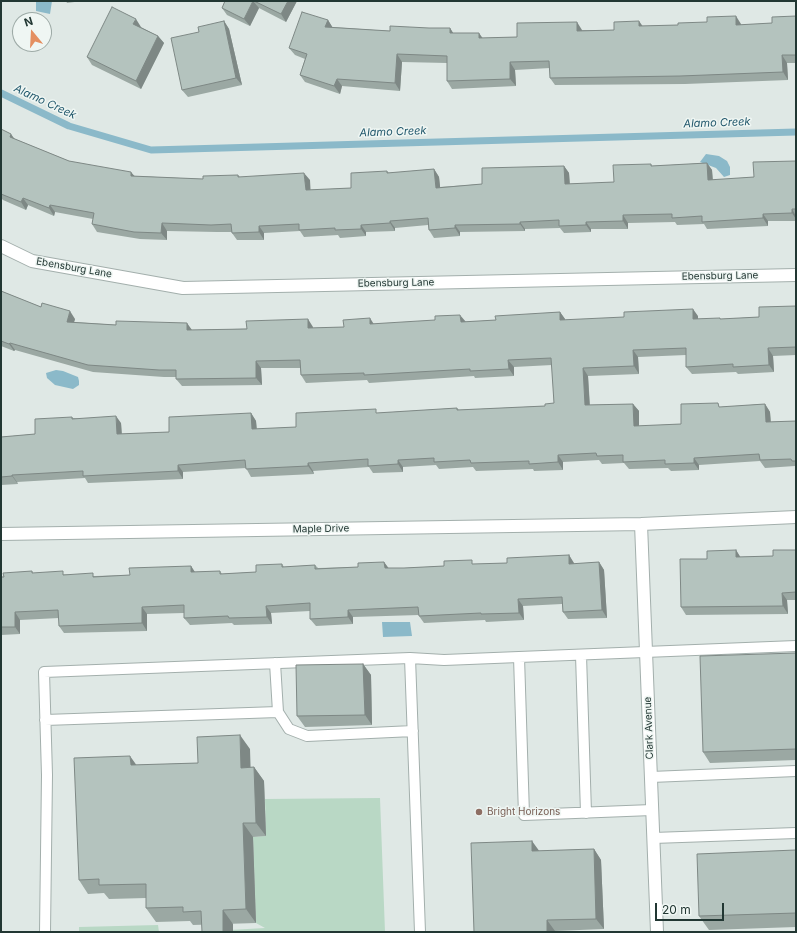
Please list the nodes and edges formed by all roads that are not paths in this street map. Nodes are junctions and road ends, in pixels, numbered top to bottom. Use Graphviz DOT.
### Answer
graph roads {
  1 [pos="1,246"];
  2 [pos="796,275"];
  3 [pos="796,518"];
  4 [pos="641,524"];
  5 [pos="1,534"];
  6 [pos="796,646"];
  7 [pos="646,652"];
  8 [pos="581,655"];
  9 [pos="519,657"];
  10 [pos="410,658"];
  11 [pos="275,663"];
  12 [pos="278,712"];
  13 [pos="45,720"];
  14 [pos="413,731"];
  15 [pos="796,772"];
  16 [pos="651,777"];
  17 [pos="652,810"];
  18 [pos="586,813"];
  19 [pos="796,833"];
  20 [pos="653,838"];
  21 [pos="45,932"];
  22 [pos="420,932"];
  23 [pos="657,932"];
  1 -- 2 [label="street, Ebensburg Lane"];
  3 -- 4 [label="street"];
  4 -- 5 [label="street, Maple Drive"];
  4 -- 7 [label="street, Clark Avenue"];
  6 -- 7 [label="lane"];
  7 -- 8 [label="lane"];
  7 -- 16 [label="street, Clark Avenue"];
  8 -- 9 [label="lane"];
  8 -- 18 [label="lane"];
  9 -- 10 [label="lane"];
  9 -- 18 [label="lane"];
  10 -- 11 [label="lane"];
  10 -- 14 [label="lane"];
  11 -- 12 [label="lane"];
  11 -- 13 [label="lane"];
  12 -- 13 [label="lane"];
  12 -- 14 [label="lane"];
  13 -- 21 [label="lane"];
  14 -- 22 [label="lane"];
  15 -- 16 [label="lane"];
  16 -- 17 [label="street, Clark Avenue"];
  17 -- 18 [label="lane"];
  17 -- 20 [label="street, Clark Avenue"];
  19 -- 20 [label="lane"];
  20 -- 23 [label="street, Clark Avenue"];
}
